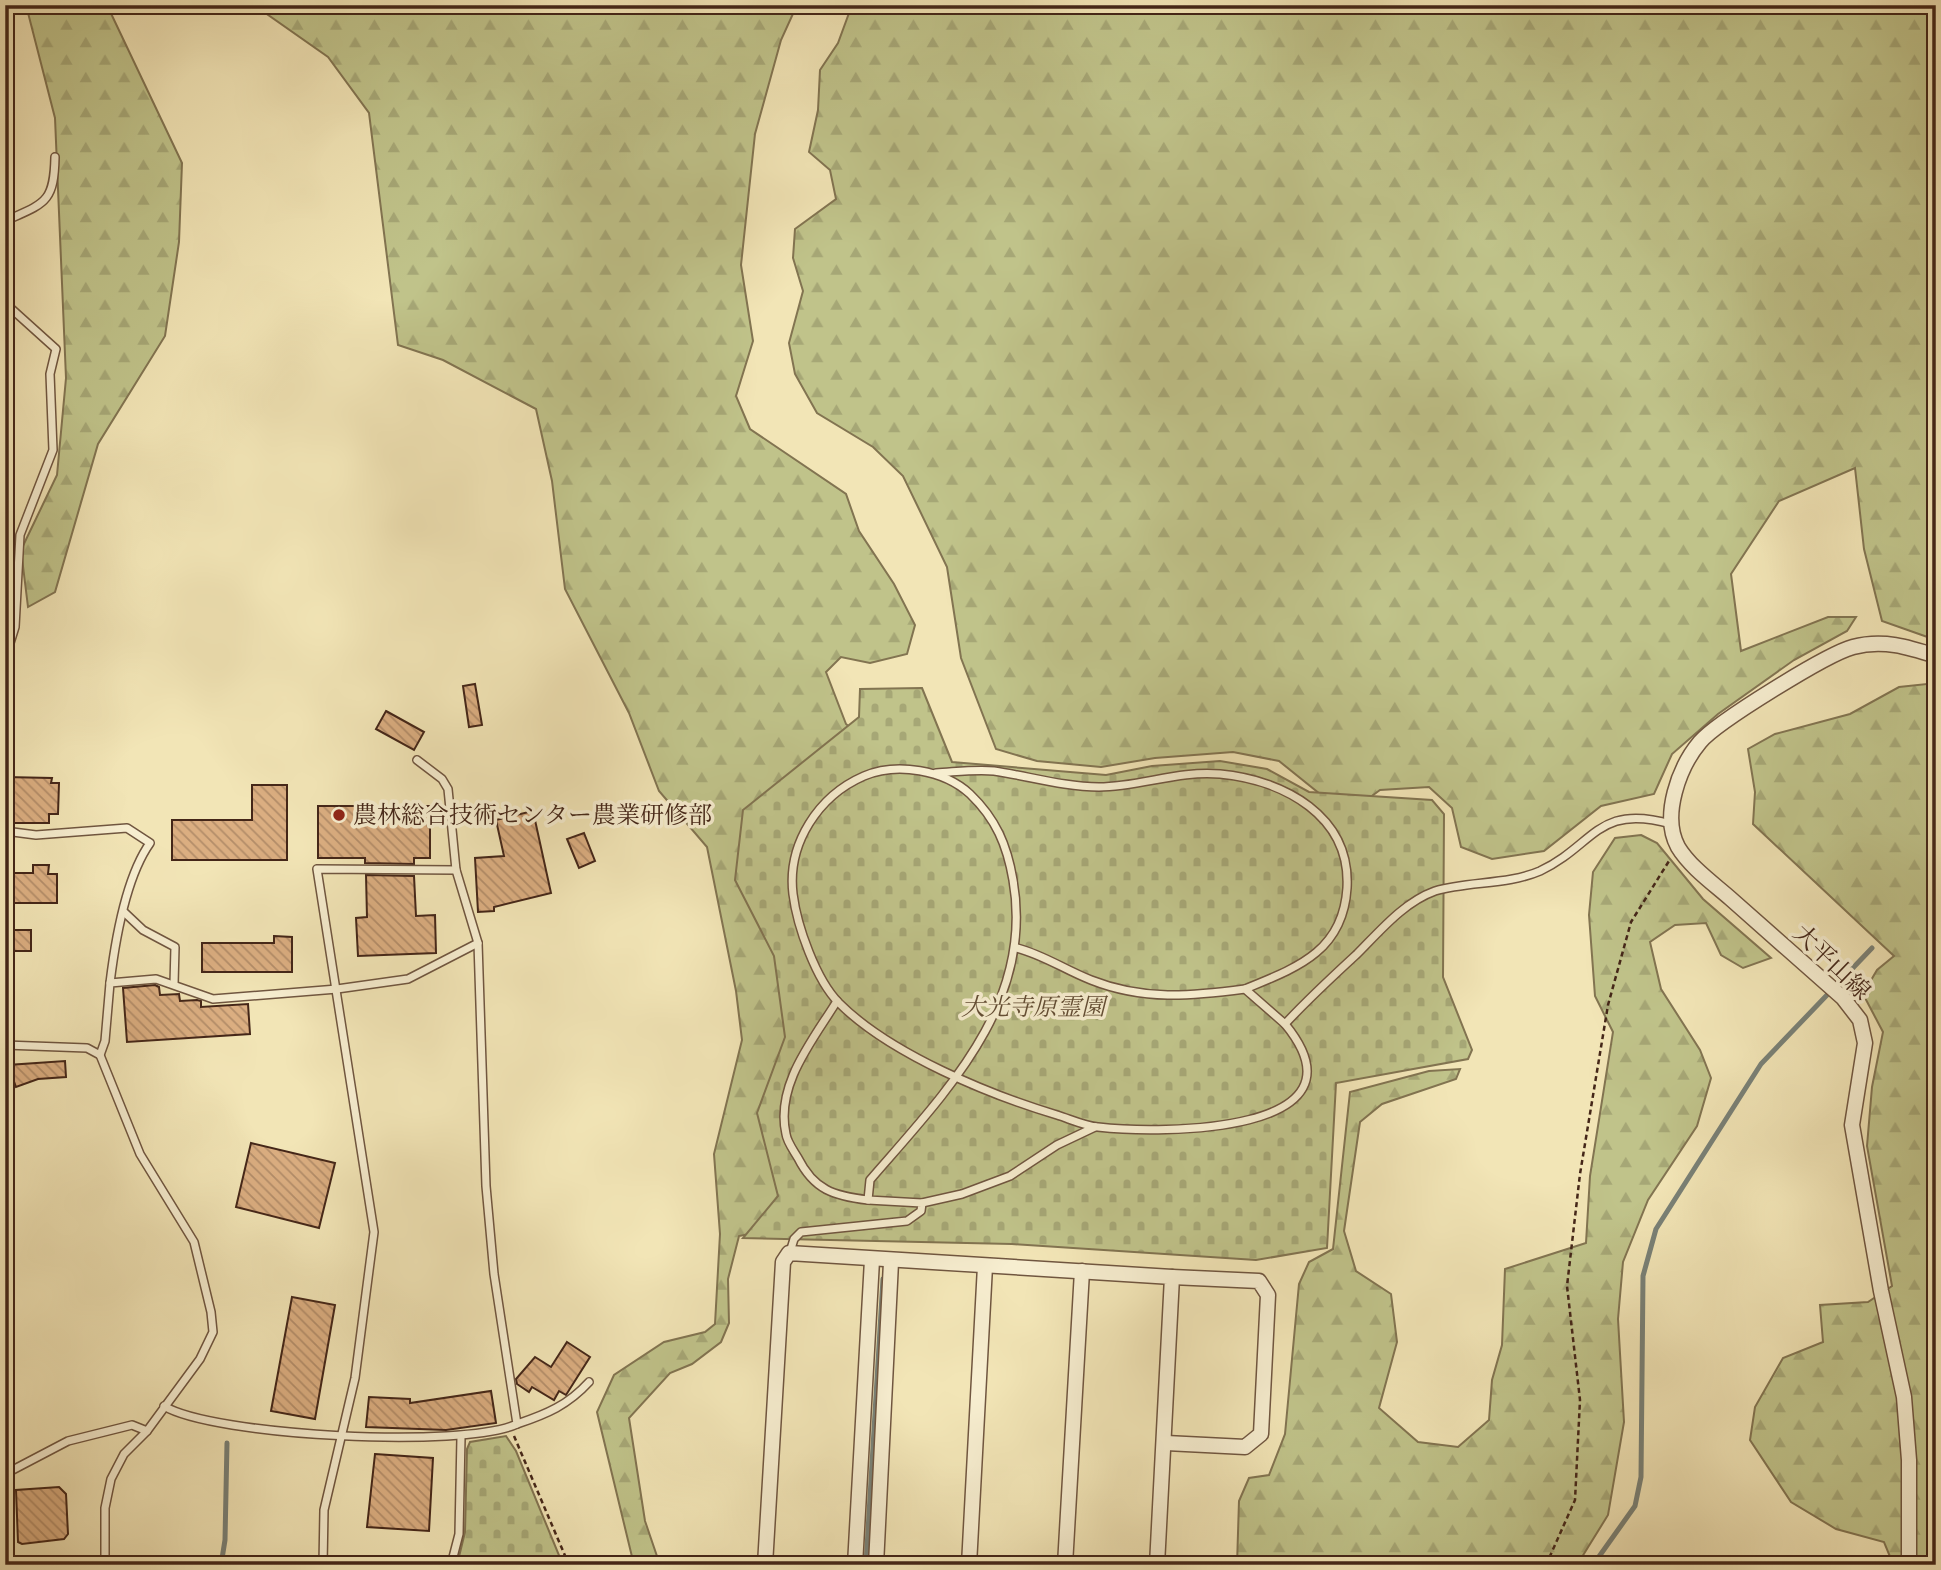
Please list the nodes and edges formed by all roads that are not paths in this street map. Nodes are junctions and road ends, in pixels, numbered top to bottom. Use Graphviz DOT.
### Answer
graph roads {
  1 [pos="55,157"];
  2 [pos="5,222"];
  3 [pos="5,303"];
  4 [pos="1936,656"];
  5 [pos="5,659"];
  6 [pos="417,760"];
  7 [pos="935,773"];
  8 [pos="1672,824"];
  9 [pos="5,831"];
  10 [pos="456,870"];
  11 [pos="125,913"];
  12 [pos="478,943"];
  13 [pos="1017,948"];
  14 [pos="110,983"];
  15 [pos="174,984"];
  16 [pos="337,989"];
  17 [pos="1245,989"];
  18 [pos="837,1001"];
  19 [pos="1285,1024"];
  20 [pos="5,1045"];
  21 [pos="100,1055"];
  22 [pos="959,1077"];
  23 [pos="1096,1127"];
  24 [pos="868,1200"];
  25 [pos="922,1203"];
  26 [pos="789,1253"];
  27 [pos="872,1260"];
  28 [pos="891,1262"];
  29 [pos="985,1266"];
  30 [pos="1082,1271"];
  31 [pos="1172,1276"];
  32 [pos="589,1382"];
  33 [pos="164,1406"];
  34 [pos="514,1426"];
  35 [pos="147,1431"];
  36 [pos="341,1437"];
  37 [pos="461,1437"];
  38 [pos="1166,1443"];
  39 [pos="5,1474"];
  40 [pos="104,1565"];
  41 [pos="323,1565"];
  42 [pos="451,1565"];
  43 [pos="765,1565"];
  44 [pos="855,1565"];
  45 [pos="876,1565"];
  46 [pos="969,1565"];
  47 [pos="1065,1565"];
  48 [pos="1157,1565"];
  49 [pos="1909,1565"];
  1 -- 2 [label="lane"];
  3 -- 5 [label="lane"];
  4 -- 8 [label="street, 大平山線"];
  6 -- 10 [label="lane"];
  7 -- 13 [label="lane"];
  7 -- 17 [label="lane"];
  7 -- 18 [label="lane"];
  8 -- 19 [label="lane"];
  8 -- 49 [label="street, 大平山線"];
  9 -- 11 [label="lane"];
  10 -- 12 [label="lane"];
  10 -- 16 [label="lane"];
  11 -- 14 [label="lane"];
  11 -- 15 [label="lane"];
  12 -- 16 [label="lane"];
  12 -- 34 [label="lane"];
  13 -- 17 [label="lane"];
  13 -- 22 [label="lane"];
  14 -- 15 [label="lane"];
  14 -- 21 [label="lane"];
  15 -- 16 [label="lane"];
  16 -- 36 [label="lane"];
  17 -- 19 [label="lane"];
  18 -- 22 [label="lane"];
  18 -- 24 [label="lane"];
  19 -- 23 [label="lane"];
  20 -- 21 [label="lane"];
  21 -- 33 [label="lane"];
  22 -- 23 [label="lane"];
  22 -- 24 [label="lane"];
  23 -- 25 [label="lane"];
  24 -- 25 [label="lane"];
  25 -- 26 [label="lane"];
  26 -- 27 [label="street"];
  26 -- 43 [label="street"];
  27 -- 28 [label="street"];
  27 -- 44 [label="street"];
  28 -- 29 [label="street"];
  28 -- 45 [label="street"];
  29 -- 30 [label="street"];
  29 -- 46 [label="street"];
  30 -- 31 [label="street"];
  30 -- 47 [label="street"];
  31 -- 38 [label="street"];
  31 -- 38 [label="street"];
  32 -- 34 [label="lane"];
  33 -- 35 [label="lane"];
  33 -- 36 [label="lane"];
  34 -- 37 [label="lane"];
  35 -- 39 [label="lane"];
  35 -- 40 [label="lane"];
  36 -- 37 [label="lane"];
  36 -- 41 [label="lane"];
  37 -- 42 [label="lane"];
  38 -- 48 [label="street"];
}
